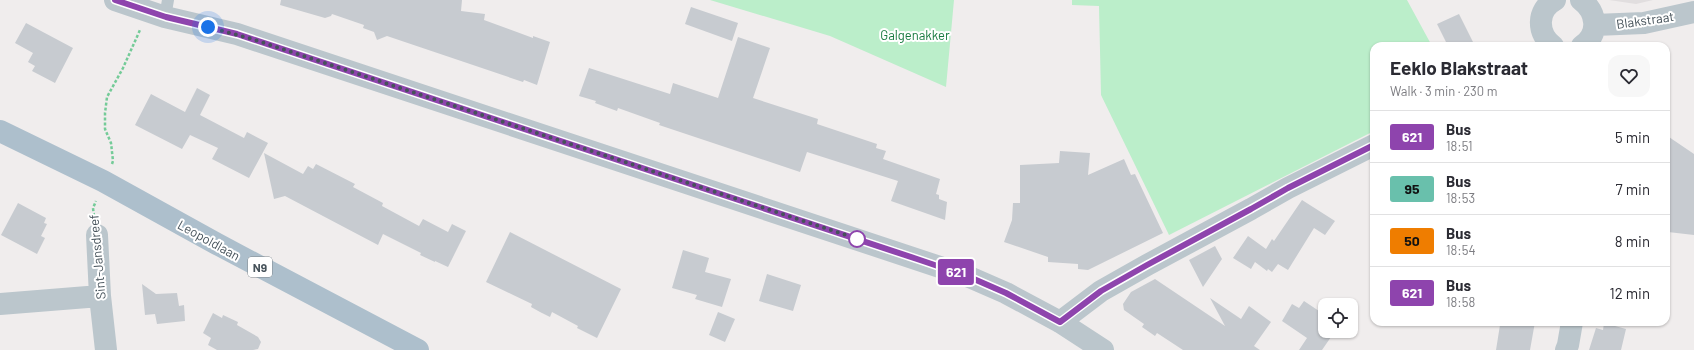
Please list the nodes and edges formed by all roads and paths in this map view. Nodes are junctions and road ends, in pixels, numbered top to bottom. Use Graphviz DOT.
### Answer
graph roads {
  1 [pos="115,0"];
  2 [pos="1555,0"];
  3 [pos="1581,0"];
  4 [pos="160,9"];
  5 [pos="1694,12"];
  6 [pos="1595,25"];
  7 [pos="1548,42"];
  8 [pos="1588,42"];
  9 [pos="0,131"];
  10 [pos="1370,147"];
  11 [pos="103,181"];
  12 [pos="97,235"];
  13 [pos="100,296"];
  14 [pos="0,304"];
  15 [pos="1060,322"];
  16 [pos="1571,326"];
  17 [pos="106,350"];
  18 [pos="418,350"];
  19 [pos="1103,350"];
  20 [pos="1566,350"];
  1 -- 4 [label="street"];
  2 -- 7 [label="street"];
  3 -- 6 [label="street"];
  4 -- 11 [label="path, Sint-Jansdreef"];
  4 -- 15 [label="street"];
  5 -- 6 [label="street, Blakstraat"];
  6 -- 8 [label="street"];
  9 -- 11 [label="main road, Leopoldlaan / N9"];
  10 -- 15 [label="street"];
  11 -- 12 [label="path, Sint-Jansdreef"];
  11 -- 18 [label="main road, Leopoldlaan / N9"];
  12 -- 13 [label="street, Sint-Jansdreef"];
  13 -- 14 [label="street"];
  13 -- 17 [label="street, Sint-Jansdreef"];
  15 -- 19 [label="street"];
  16 -- 20 [label="street"];
}
